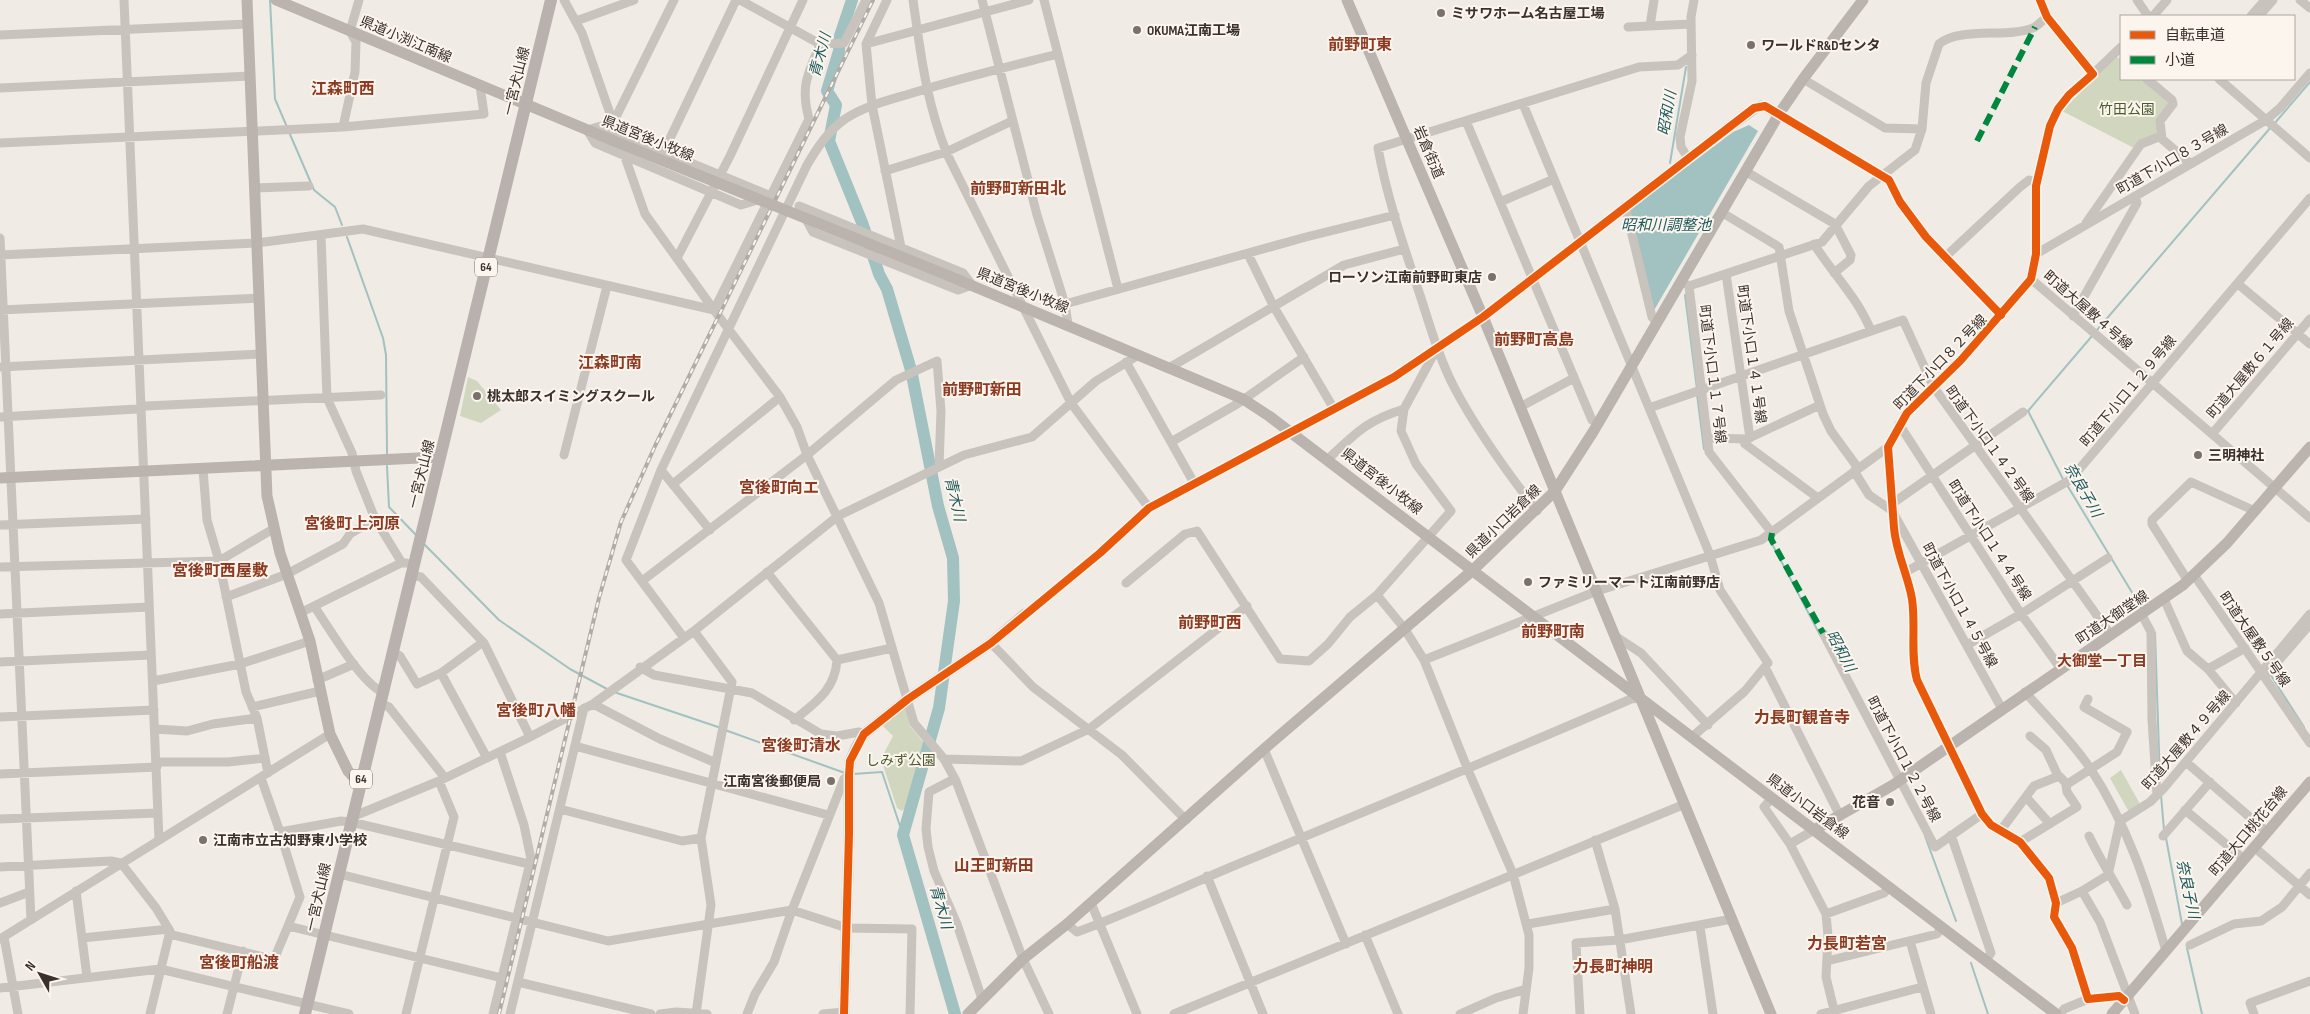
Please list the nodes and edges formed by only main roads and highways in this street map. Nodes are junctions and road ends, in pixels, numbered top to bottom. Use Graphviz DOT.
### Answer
graph roads {
  1 [pos="551,0"];
  2 [pos="306,1009"];
  1 -- 2 [label="main road, 一宮犬山線 / 64"];
}
